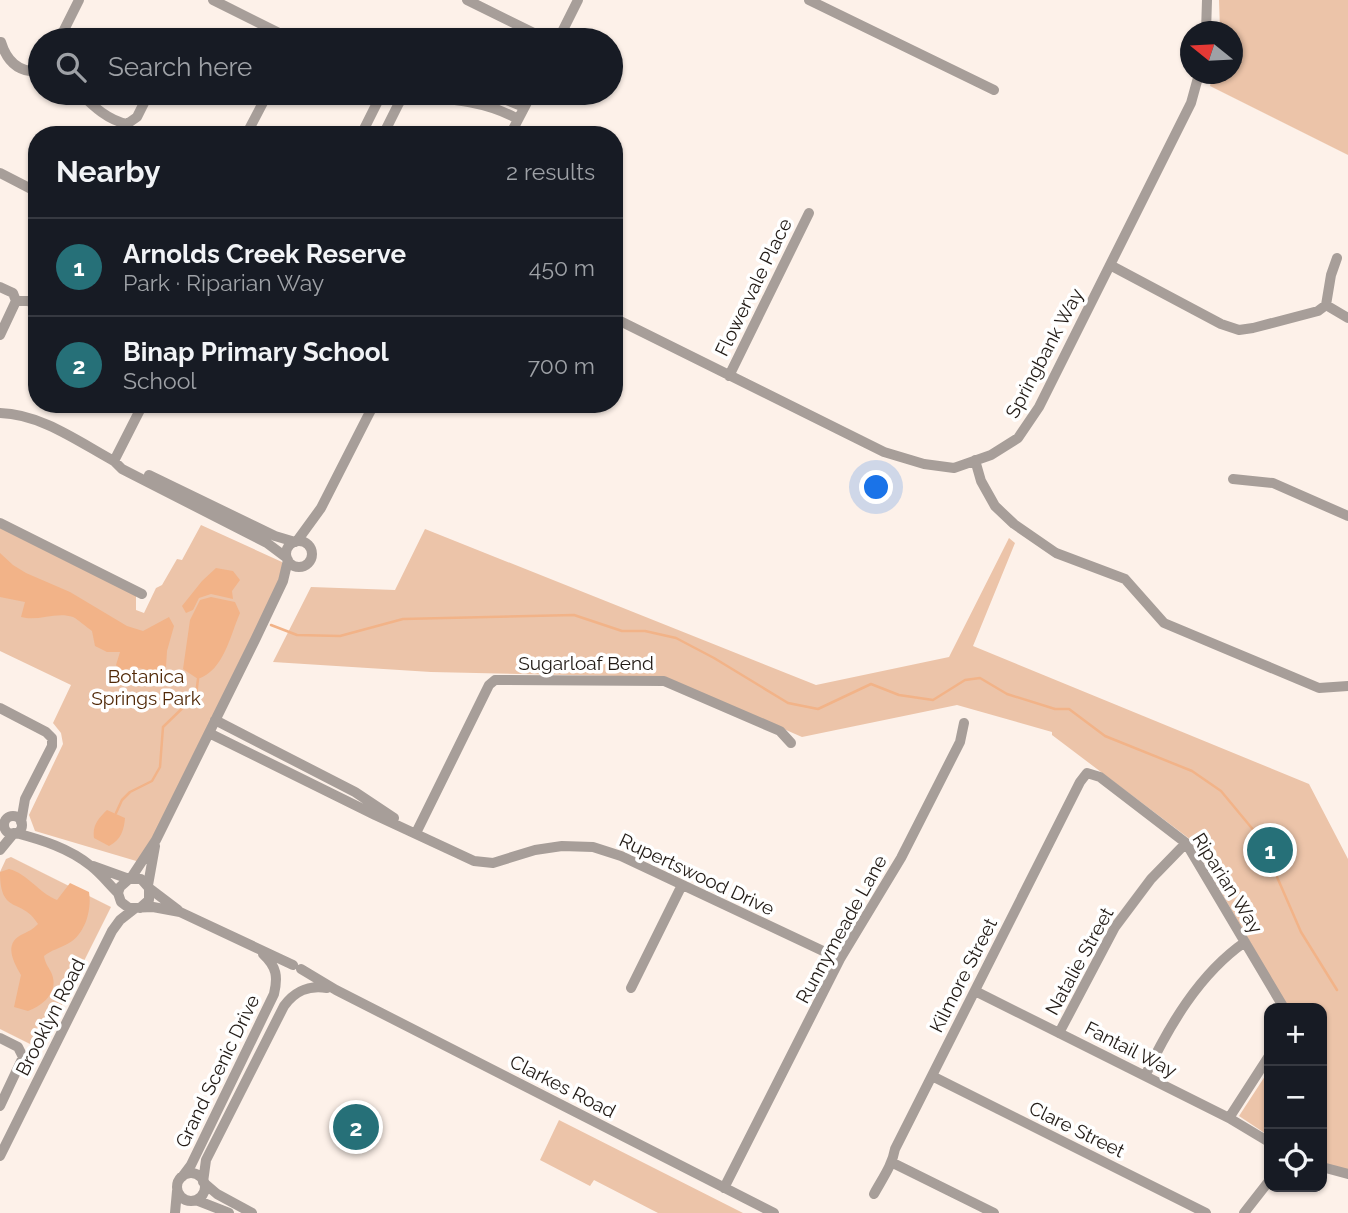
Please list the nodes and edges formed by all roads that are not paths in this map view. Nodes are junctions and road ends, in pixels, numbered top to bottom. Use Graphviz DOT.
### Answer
graph roads {
  1 [pos="79,0"];
  2 [pos="214,0"];
  3 [pos="467,0"];
  4 [pos="578,0"];
  5 [pos="809,0"];
  6 [pos="1207,0"];
  7 [pos="1206,21"];
  8 [pos="65,28"];
  9 [pos="269,28"];
  10 [pos="524,28"];
  11 [pos="564,28"];
  12 [pos="1,42"];
  13 [pos="5,63"];
  14 [pos="28,71"];
  15 [pos="1196,84"];
  16 [pos="994,90"];
  17 [pos="92,105"];
  18 [pos="143,105"];
  19 [pos="262,105"];
  20 [pos="376,105"];
  21 [pos="398,105"];
  22 [pos="499,105"];
  23 [pos="517,105"];
  24 [pos="524,107"];
  25 [pos="518,119"];
  26 [pos="124,126"];
  27 [pos="132,126"];
  28 [pos="251,126"];
  29 [pos="366,126"];
  30 [pos="388,126"];
  31 [pos="514,126"];
  32 [pos="0,173"];
  33 [pos="28,187"];
  34 [pos="809,213"];
  35 [pos="1337,258"];
  36 [pos="1110,265"];
  37 [pos="0,287"];
  38 [pos="16,301"];
  39 [pos="28,301"];
  40 [pos="1326,305"];
  41 [pos="1348,318"];
  42 [pos="623,323"];
  43 [pos="0,335"];
  44 [pos="729,376"];
  45 [pos="0,413"];
  46 [pos="138,413"];
  47 [pos="369,413"];
  48 [pos="975,460"];
  49 [pos="114,461"];
  50 [pos="1233,479"];
  51 [pos="321,508"];
  52 [pos="1348,516"];
  53 [pos="0,523"];
  54 [pos="296,542"];
  55 [pos="311,550"];
  56 [pos="287,559"];
  57 [pos="307,564"];
  58 [pos="142,594"];
  59 [pos="275,599"];
  60 [pos="1348,686"];
  61 [pos="0,708"];
  62 [pos="215,720"];
  63 [pos="964,723"];
  64 [pos="209,733"];
  65 [pos="791,743"];
  66 [pos="300,771"];
  67 [pos="1087,773"];
  68 [pos="10,824"];
  69 [pos="416,833"];
  70 [pos="156,840"];
  71 [pos="1186,844"];
  72 [pos="0,850"];
  73 [pos="90,865"];
  74 [pos="130,878"];
  75 [pos="682,885"];
  76 [pos="148,887"];
  77 [pos="119,895"];
  78 [pos="137,909"];
  79 [pos="180,912"];
  80 [pos="112,931"];
  81 [pos="1245,942"];
  82 [pos="259,950"];
  83 [pos="840,959"];
  84 [pos="297,967"];
  85 [pos="278,978"];
  86 [pos="631,988"];
  87 [pos="299,990"];
  88 [pos="336,990"];
  89 [pos="975,991"];
  90 [pos="1281,1003"];
  91 [pos="1059,1033"];
  92 [pos="0,1038"];
  93 [pos="1264,1064"];
  94 [pos="932,1076"];
  95 [pos="1145,1076"];
  96 [pos="0,1106"];
  97 [pos="1229,1118"];
  98 [pos="1264,1139"];
  99 [pos="0,1156"];
  100 [pos="893,1163"];
  101 [pos="1327,1168"];
  102 [pos="1348,1174"];
  103 [pos="182,1177"];
  104 [pos="203,1182"];
  105 [pos="1264,1187"];
  106 [pos="724,1188"];
  107 [pos="177,1191"];
  108 [pos="874,1194"];
  109 [pos="195,1200"];
  110 [pos="175,1213"];
  111 [pos="181,1213"];
  112 [pos="229,1213"];
  113 [pos="251,1213"];
  114 [pos="774,1213"];
  115 [pos="994,1213"];
  116 [pos="1206,1213"];
  117 [pos="1244,1213"];
  1 -- 8 [label="street"];
  2 -- 9 [label="street"];
  3 -- 10 [label="street"];
  4 -- 11 [label="street"];
  5 -- 16 [label="street"];
  6 -- 7 [label="street"];
  12 -- 13 [label="street"];
  13 -- 14 [label="street"];
  15 -- 36 [label="street, Springbank Way"];
  17 -- 26 [label="street"];
  18 -- 27 [label="street"];
  19 -- 28 [label="street"];
  20 -- 29 [label="street"];
  21 -- 30 [label="street"];
  22 -- 25 [label="street"];
  23 -- 24 [label="street"];
  24 -- 25 [label="street"];
  25 -- 31 [label="street"];
  32 -- 33 [label="street"];
  34 -- 44 [label="street, Flowervale Place"];
  35 -- 40 [label="street"];
  36 -- 40 [label="street"];
  36 -- 48 [label="street, Springbank Way"];
  37 -- 38 [label="street"];
  38 -- 39 [label="street"];
  38 -- 43 [label="street"];
  40 -- 41 [label="street"];
  42 -- 44 [label="street, Springbank Way"];
  44 -- 48 [label="street, Springbank Way"];
  45 -- 49 [label="street"];
  46 -- 49 [label="street"];
  47 -- 51 [label="street"];
  48 -- 60 [label="street"];
  49 -- 54 [label="street"];
  49 -- 56 [label="street"];
  50 -- 52 [label="street"];
  51 -- 54 [label="street"];
  51 -- 55 [label="street"];
  53 -- 58 [label="street"];
  54 -- 55 [label="street"];
  54 -- 56 [label="street"];
  55 -- 57 [label="street"];
  56 -- 57 [label="street"];
  56 -- 59 [label="street"];
  57 -- 59 [label="street"];
  59 -- 62 [label="street"];
  61 -- 68 [label="street"];
  62 -- 64 [label="street"];
  62 -- 66 [label="street, Rupertswood Drive"];
  63 -- 83 [label="street, Runnymeade Lane"];
  64 -- 66 [label="street, Rupertswood Drive"];
  64 -- 70 [label="street"];
  65 -- 69 [label="street, Sugarloaf Bend"];
  66 -- 69 [label="street, Rupertswood Drive"];
  67 -- 71 [label="street, Riparian Way"];
  67 -- 89 [label="street, Kilmore Street"];
  68 -- 72 [label="street"];
  68 -- 73 [label="street"];
  69 -- 75 [label="street, Rupertswood Drive"];
  70 -- 74 [label="street"];
  70 -- 76 [label="street"];
  71 -- 81 [label="street, Riparian Way"];
  71 -- 91 [label="street, Natalie Street"];
  73 -- 74 [label="street"];
  73 -- 77 [label="street"];
  74 -- 76 [label="street"];
  74 -- 77 [label="street"];
  75 -- 83 [label="street, Rupertswood Drive"];
  75 -- 86 [label="street"];
  76 -- 78 [label="street"];
  76 -- 79 [label="street, Clarkes Road"];
  77 -- 78 [label="street"];
  77 -- 80 [label="street, Brooklyn Road"];
  78 -- 79 [label="street, Clarkes Road"];
  78 -- 80 [label="street, Brooklyn Road"];
  79 -- 82 [label="street, Clarkes Road"];
  80 -- 99 [label="street, Brooklyn Road"];
  81 -- 90 [label="street, Riparian Way"];
  81 -- 95 [label="street"];
  82 -- 84 [label="street, Clarkes Road"];
  82 -- 85 [label="street"];
  83 -- 106 [label="street, Runnymeade Lane"];
  84 -- 85 [label="street"];
  84 -- 87 [label="street"];
  84 -- 88 [label="street, Clarkes Road"];
  85 -- 87 [label="street"];
  85 -- 103 [label="street, Grand Scenic Drive"];
  87 -- 88 [label="street, Clarkes Road"];
  87 -- 104 [label="street, Grand Scenic Drive"];
  88 -- 106 [label="street, Clarkes Road"];
  89 -- 91 [label="street, Fantail Way"];
  89 -- 94 [label="street, Kilmore Street"];
  91 -- 95 [label="street, Fantail Way"];
  92 -- 96 [label="street"];
  93 -- 97 [label="street"];
  94 -- 100 [label="street, Kilmore Street"];
  94 -- 116 [label="street, Clare Street"];
  95 -- 97 [label="street, Fantail Way"];
  97 -- 98 [label="street, Fantail Way"];
  100 -- 108 [label="street, Kilmore Street"];
  100 -- 115 [label="street"];
  101 -- 102 [label="street"];
  103 -- 104 [label="street, Grand Scenic Drive"];
  103 -- 107 [label="street, Grand Scenic Drive"];
  104 -- 109 [label="street, Grand Scenic Drive"];
  104 -- 113 [label="street"];
  105 -- 117 [label="street"];
  106 -- 114 [label="street, Clarkes Road"];
  107 -- 109 [label="street"];
  107 -- 110 [label="street, Grand Scenic Drive"];
  109 -- 111 [label="street, Grand Scenic Drive"];
  109 -- 112 [label="street"];
}
